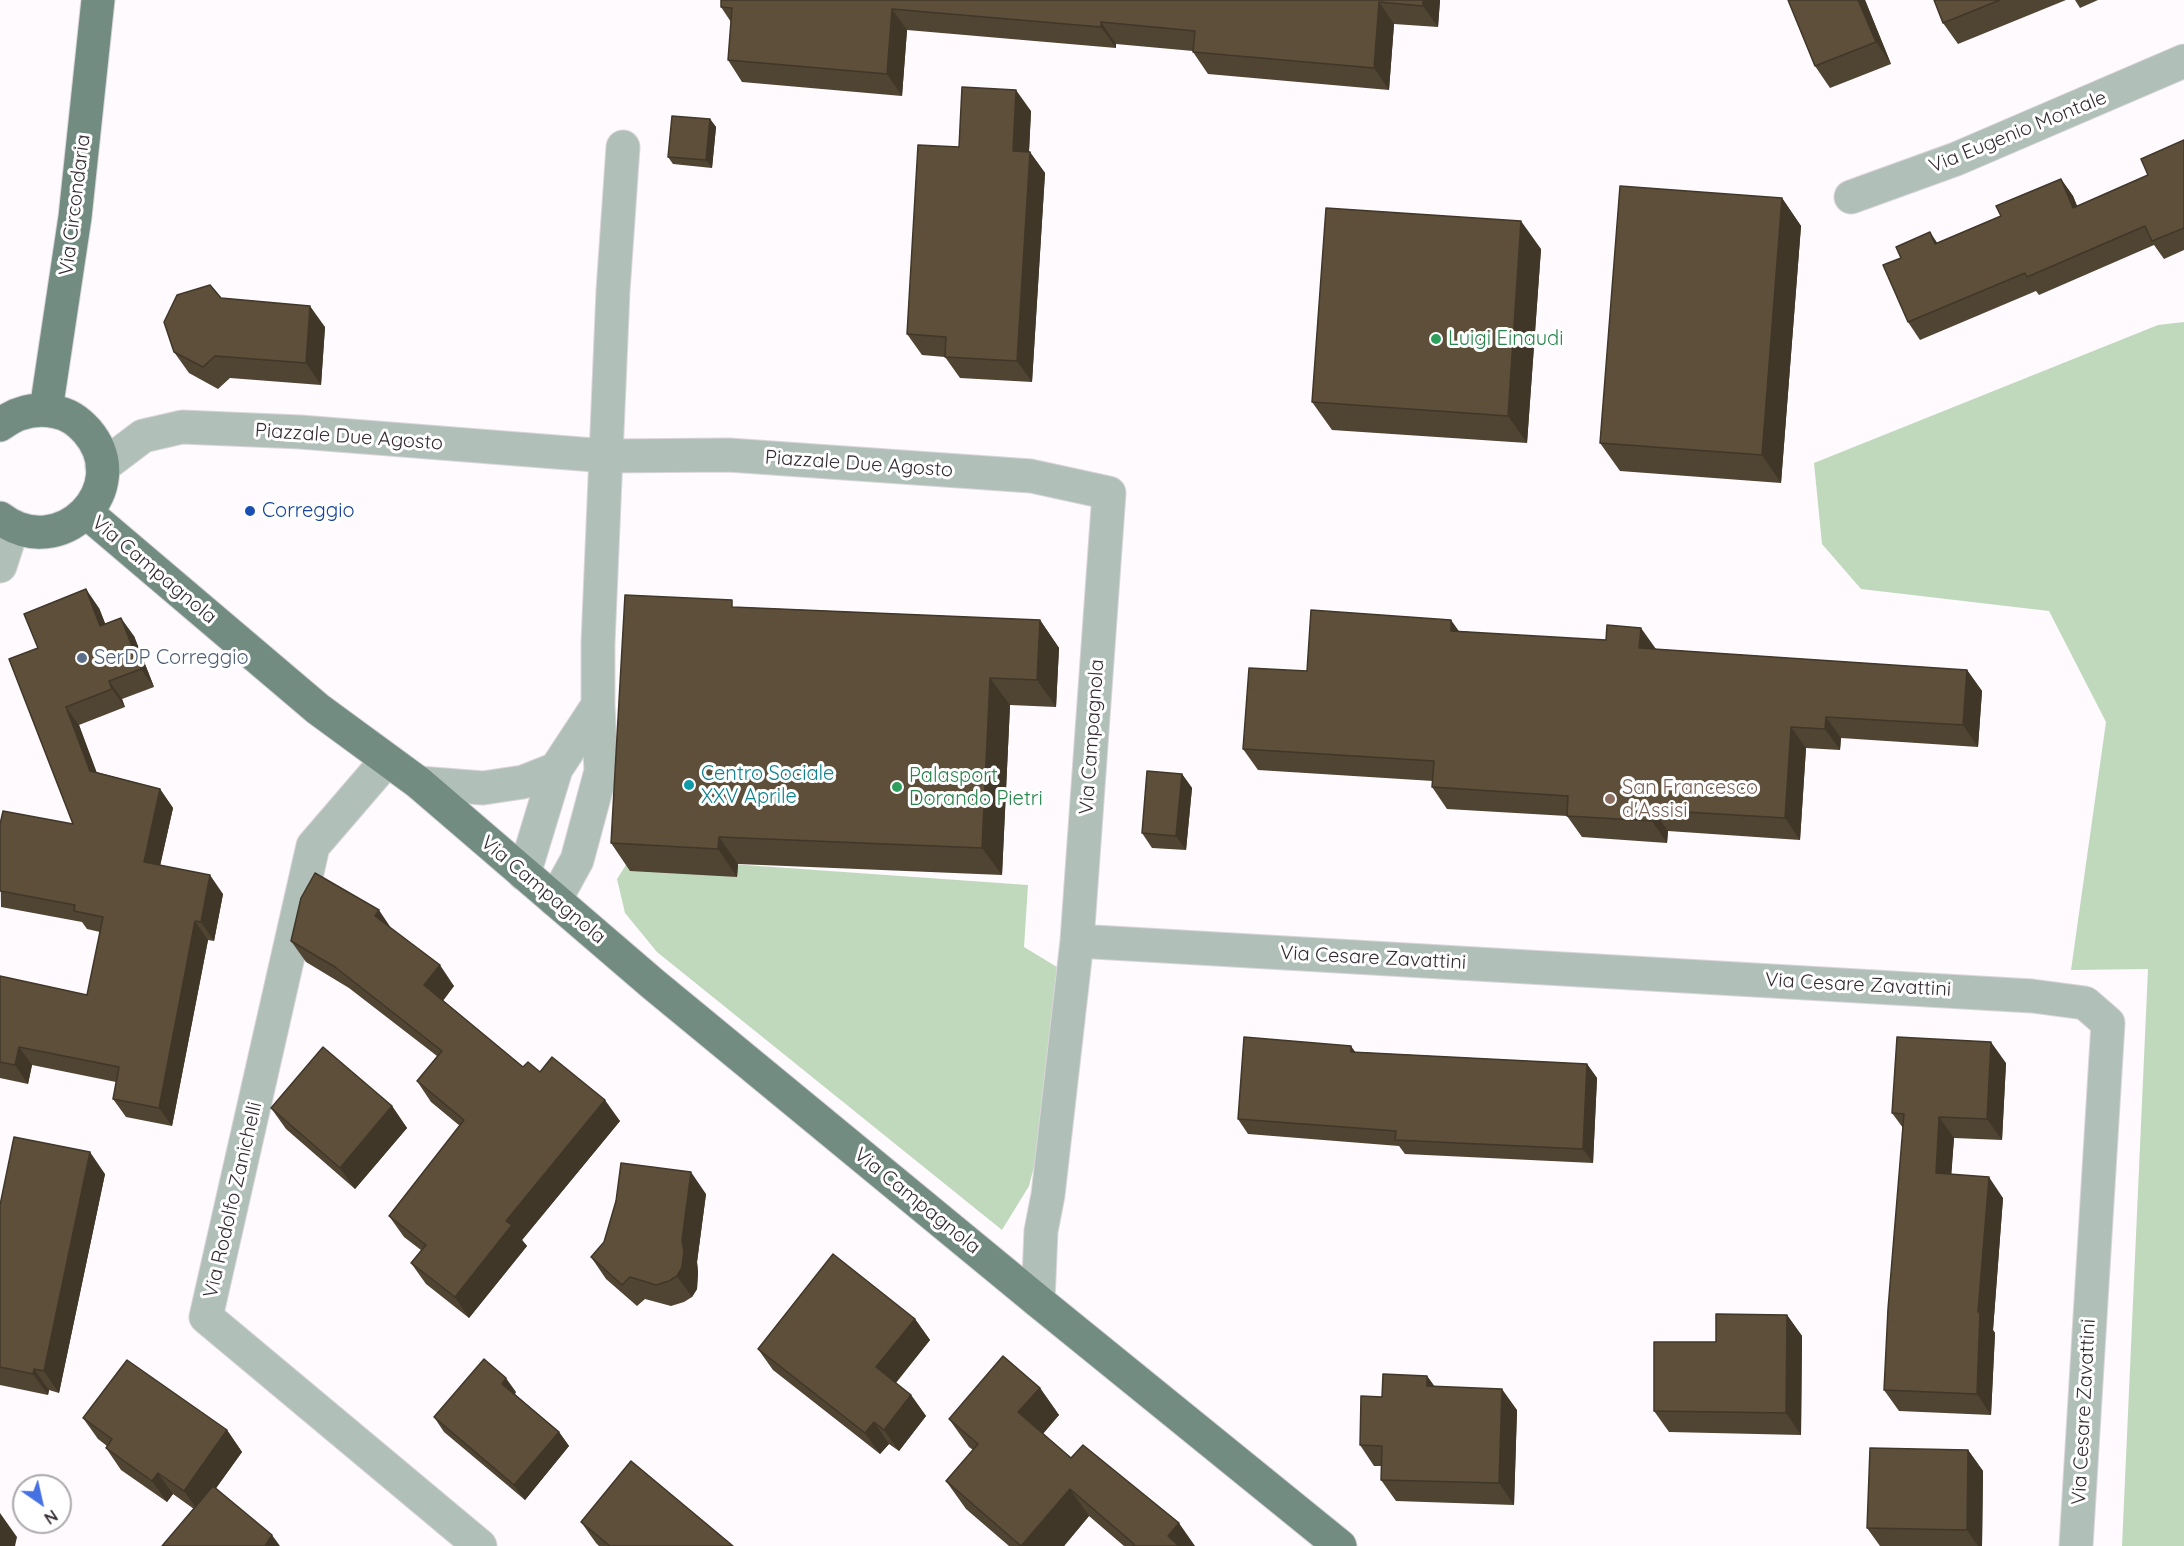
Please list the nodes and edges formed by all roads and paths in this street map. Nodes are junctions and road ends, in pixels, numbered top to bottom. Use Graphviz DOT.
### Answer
graph roads {
  1 [pos="98,0"];
  2 [pos="2184,61"];
  3 [pos="623,147"];
  4 [pos="1851,197"];
  5 [pos="46,410"];
  6 [pos="0,424"];
  7 [pos="607,456"];
  8 [pos="102,467"];
  9 [pos="1109,493"];
  10 [pos="86,512"];
  11 [pos="7,522"];
  12 [pos="0,566"];
  13 [pos="598,705"];
  14 [pos="387,760"];
  15 [pos="556,769"];
  16 [pos="419,783"];
  17 [pos="524,874"];
  18 [pos="555,900"];
  19 [pos="1077,941"];
  20 [pos="1041,1231"];
  21 [pos="1000,1269"];
  22 [pos="1038,1301"];
  23 [pos="474,1544"];
  24 [pos="1340,1546"];
  25 [pos="2076,1546"];
  1 -- 5 [label="main road, Via Circondaria"];
  2 -- 4 [label="street, Via Eugenio Montale"];
  3 -- 7 [label="street"];
  5 -- 6 [label="main road"];
  5 -- 8 [label="main road"];
  7 -- 8 [label="street, Piazzale Due Agosto"];
  7 -- 9 [label="street, Piazzale Due Agosto"];
  7 -- 13 [label="street"];
  8 -- 10 [label="main road"];
  9 -- 19 [label="street, Via Campagnola"];
  10 -- 11 [label="main road"];
  10 -- 14 [label="main road, Via Campagnola"];
  11 -- 12 [label="street"];
  13 -- 15 [label="street"];
  13 -- 18 [label="street"];
  14 -- 16 [label="main road, Via Campagnola"];
  14 -- 23 [label="street, Via Rodolfo Zanichelli"];
  15 -- 16 [label="street"];
  15 -- 17 [label="street"];
  16 -- 17 [label="main road, Via Campagnola"];
  17 -- 18 [label="main road, Via Campagnola"];
  18 -- 21 [label="main road, Via Campagnola"];
  19 -- 20 [label="street, Via Campagnola"];
  19 -- 25 [label="street, Via Cesare Zavattini"];
  20 -- 21 [label="street, Via Campagnola"];
  20 -- 22 [label="street, Via Campagnola"];
  21 -- 22 [label="main road, Via Campagnola"];
  22 -- 24 [label="main road, Via Campagnola"];
}
